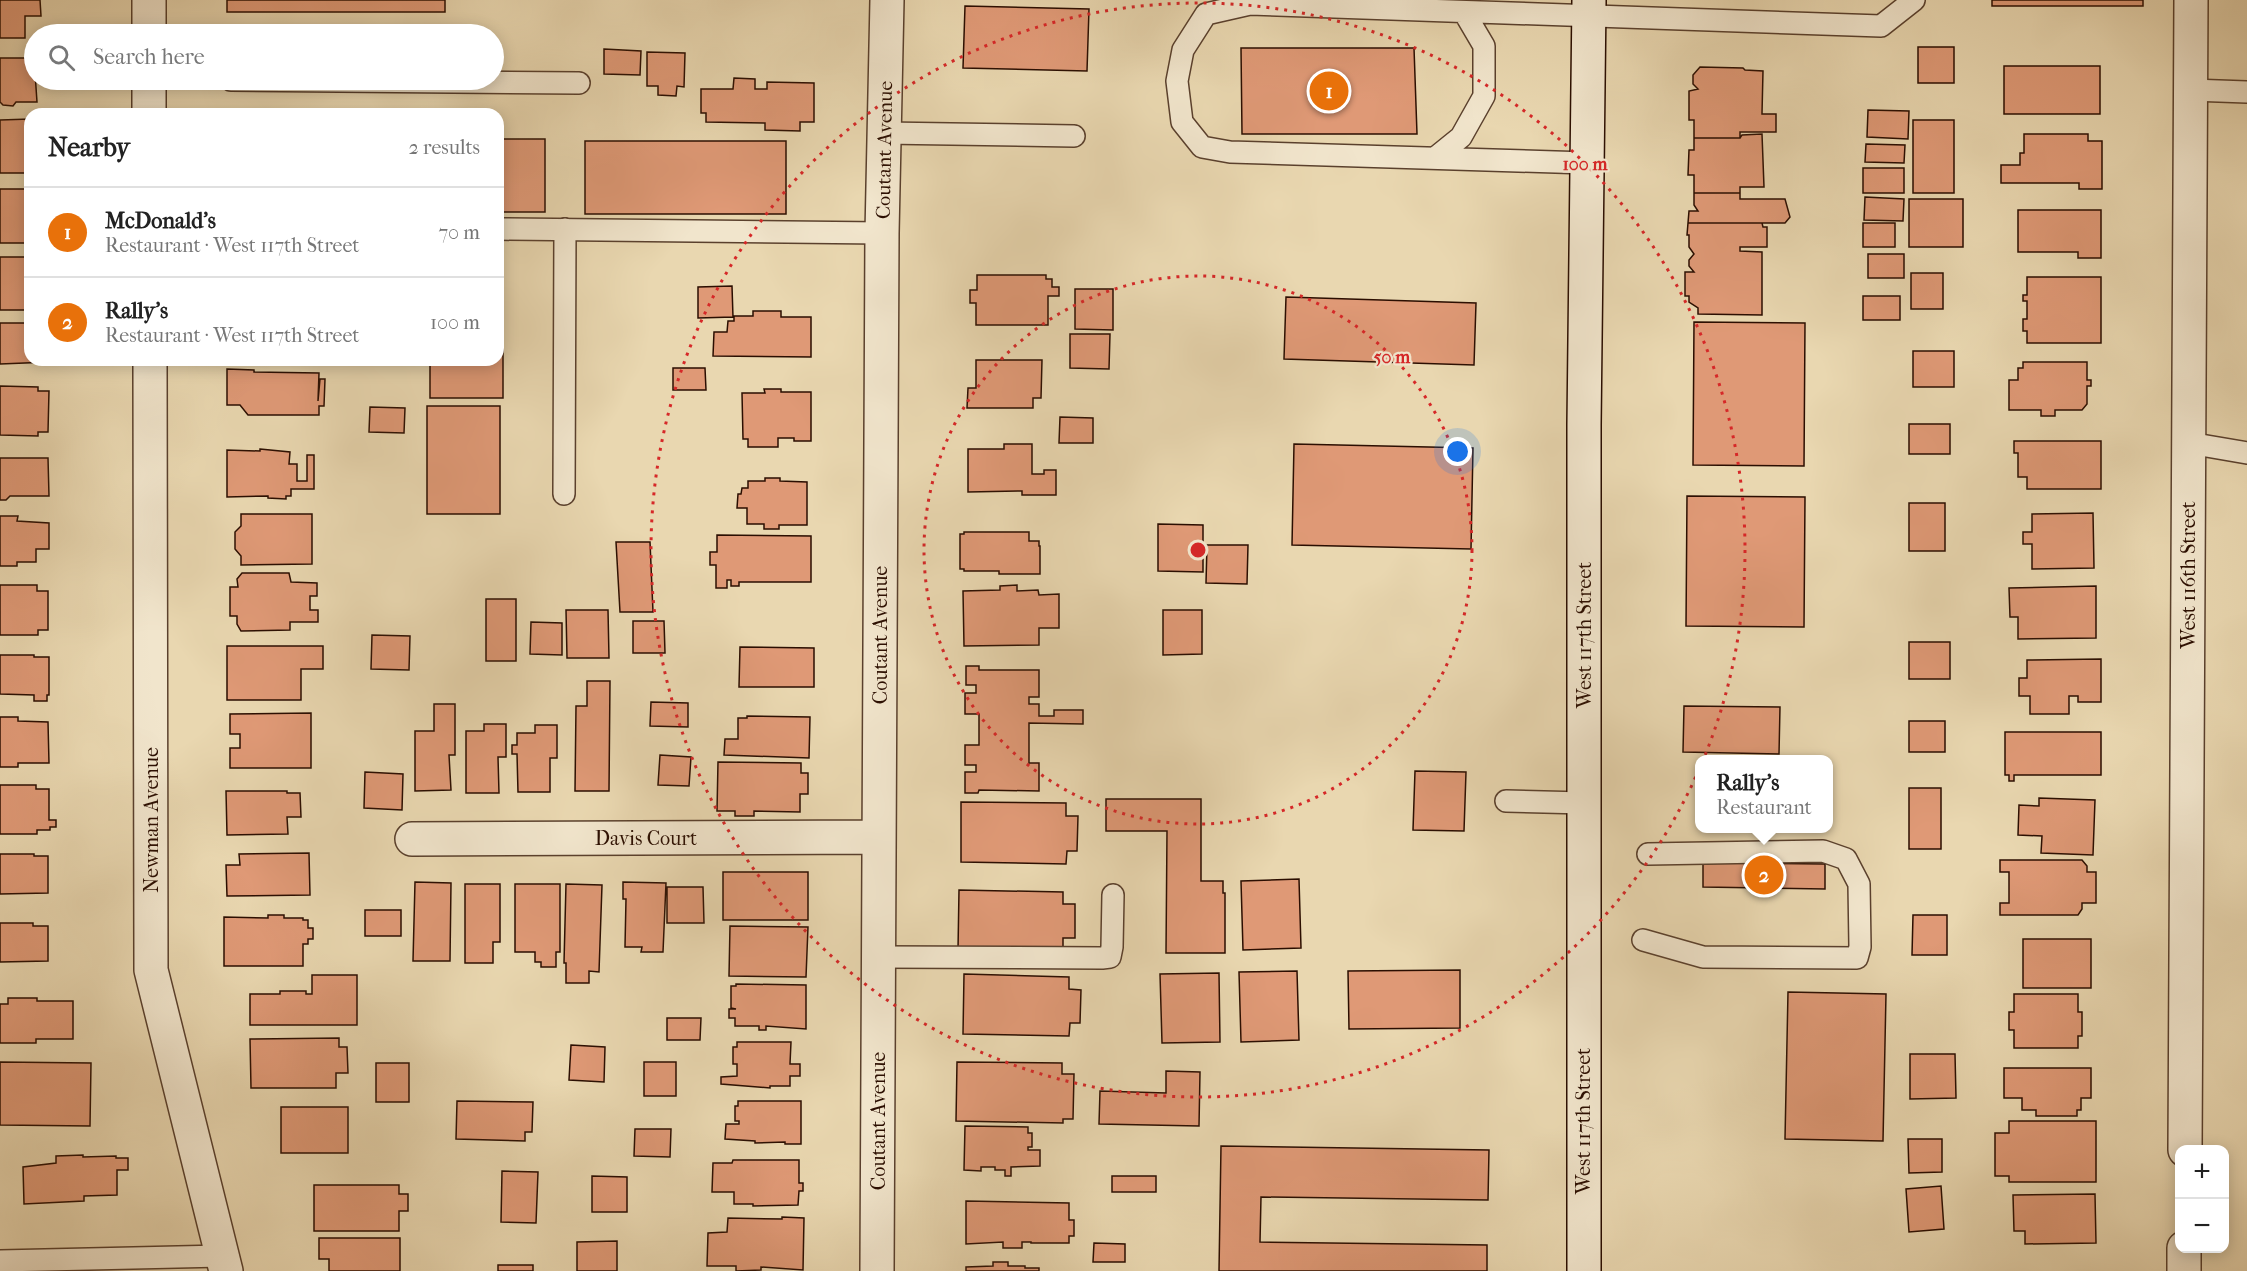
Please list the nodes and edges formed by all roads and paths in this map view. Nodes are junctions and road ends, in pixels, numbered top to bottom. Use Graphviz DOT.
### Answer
graph roads {
  1 [pos="149,0"];
  2 [pos="887,0"];
  3 [pos="1914,0"];
  4 [pos="2191,0"];
  5 [pos="1241,3"];
  6 [pos="1589,8"];
  7 [pos="1464,12"];
  8 [pos="149,24"];
  9 [pos="504,82"];
  10 [pos="579,83"];
  11 [pos="149,90"];
  12 [pos="2191,90"];
  13 [pos="2247,92"];
  14 [pos="149,108"];
  15 [pos="884,133"];
  16 [pos="1074,136"];
  17 [pos="1435,158"];
  18 [pos="1587,163"];
  19 [pos="565,229"];
  20 [pos="504,230"];
  21 [pos="882,233"];
  22 [pos="150,366"];
  23 [pos="2189,443"];
  24 [pos="2247,453"];
  25 [pos="564,494"];
  26 [pos="1506,801"];
  27 [pos="1584,803"];
  28 [pos="879,837"];
  29 [pos="412,839"];
  30 [pos="1648,854"];
  31 [pos="1113,895"];
  32 [pos="1643,940"];
  33 [pos="880,957"];
  34 [pos="2185,1145"];
  35 [pos="2184,1253"];
  36 [pos="0,1261"];
  37 [pos="224,1263"];
  38 [pos="39,1265"];
  39 [pos="878,1271"];
  40 [pos="1584,1271"];
  41 [pos="2184,1271"];
  1 -- 8 [label="street"];
  2 -- 15 [label="street, Coutant Avenue"];
  3 -- 6 [label="lane"];
  4 -- 12 [label="street, West 116th Street"];
  5 -- 7 [label="lane"];
  5 -- 17 [label="lane"];
  6 -- 7 [label="lane"];
  6 -- 18 [label="street, West 117th Street"];
  7 -- 17 [label="lane"];
  9 -- 10 [label="lane"];
  11 -- 14 [label="street"];
  12 -- 13 [label="lane"];
  12 -- 23 [label="street, West 116th Street"];
  15 -- 16 [label="lane"];
  15 -- 21 [label="street, Coutant Avenue"];
  17 -- 18 [label="lane"];
  18 -- 27 [label="street, West 117th Street"];
  19 -- 20 [label="lane"];
  19 -- 21 [label="lane"];
  19 -- 25 [label="lane"];
  21 -- 28 [label="street, Coutant Avenue"];
  22 -- 37 [label="street, Newman Avenue"];
  23 -- 24 [label="lane"];
  23 -- 34 [label="street, West 116th Street"];
  26 -- 27 [label="lane"];
  27 -- 40 [label="street, West 117th Street"];
  28 -- 29 [label="street, Davis Court"];
  28 -- 33 [label="street, Coutant Avenue"];
  30 -- 32 [label="lane"];
  31 -- 33 [label="lane"];
  33 -- 39 [label="street, Coutant Avenue"];
  35 -- 41 [label="street"];
  36 -- 38 [label="lane"];
  37 -- 38 [label="lane"];
}
